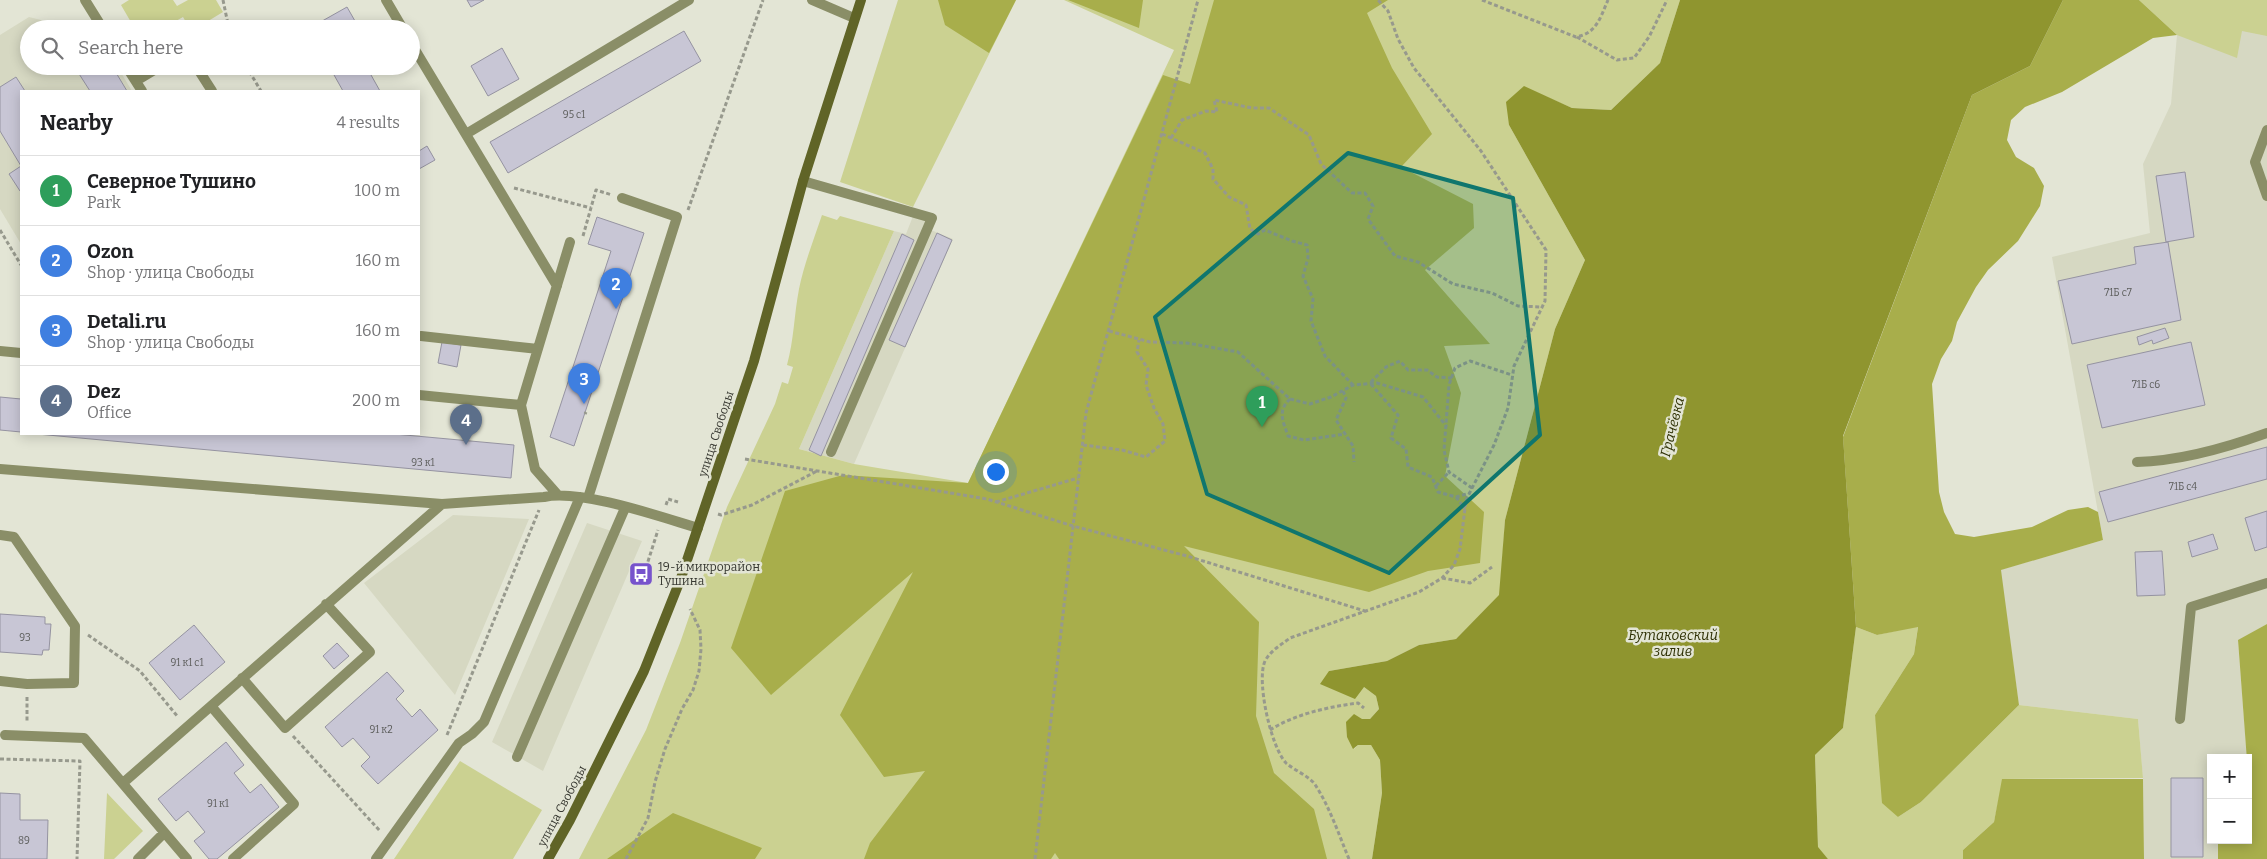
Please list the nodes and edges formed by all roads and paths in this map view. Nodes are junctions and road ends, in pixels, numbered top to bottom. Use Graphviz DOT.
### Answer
graph roads {
  1 [pos="85,0"];
  2 [pos="223,0"];
  3 [pos="386,0"];
  4 [pos="689,0"];
  5 [pos="763,0"];
  6 [pos="812,0"];
  7 [pos="861,0"];
  8 [pos="1198,0"];
  9 [pos="1378,0"];
  10 [pos="1482,0"];
  11 [pos="1608,0"];
  12 [pos="1667,0"];
  13 [pos="854,18"];
  14 [pos="97,20"];
  15 [pos="228,20"];
  16 [pos="398,20"];
  17 [pos="1576,37"];
  18 [pos="420,58"];
  19 [pos="132,75"];
  20 [pos="146,75"];
  21 [pos="202,75"];
  22 [pos="251,75"];
  23 [pos="136,81"];
  24 [pos="141,90"];
  25 [pos="211,90"];
  26 [pos="260,90"];
  27 [pos="2267,130"];
  28 [pos="466,134"];
  29 [pos="1162,134"];
  30 [pos="1170,138"];
  31 [pos="803,180"];
  32 [pos="495,183"];
  33 [pos="2267,196"];
  34 [pos="622,198"];
  35 [pos="591,208"];
  36 [pos="677,217"];
  37 [pos="0,230"];
  38 [pos="570,242"];
  39 [pos="20,263"];
  40 [pos="557,286"];
  41 [pos="1542,307"];
  42 [pos="1108,331"];
  43 [pos="421,336"];
  44 [pos="1140,340"];
  45 [pos="538,349"];
  46 [pos="0,351"];
  47 [pos="20,354"];
  48 [pos="1512,375"];
  49 [pos="1452,378"];
  50 [pos="1370,383"];
  51 [pos="1353,385"];
  52 [pos="1343,391"];
  53 [pos="420,395"];
  54 [pos="1290,399"];
  55 [pos="521,405"];
  56 [pos="1447,427"];
  57 [pos="2267,433"];
  58 [pos="1345,434"];
  59 [pos="1082,445"];
  60 [pos="831,452"];
  61 [pos="745,459"];
  62 [pos="1354,462"];
  63 [pos="2137,462"];
  64 [pos="0,468"];
  65 [pos="818,470"];
  66 [pos="1449,472"];
  67 [pos="1078,478"];
  68 [pos="1436,486"];
  69 [pos="1472,488"];
  70 [pos="1470,493"];
  71 [pos="557,494"];
  72 [pos="544,497"];
  73 [pos="1456,497"];
  74 [pos="584,498"];
  75 [pos="678,502"];
  76 [pos="995,502"];
  77 [pos="442,504"];
  78 [pos="625,508"];
  79 [pos="1465,509"];
  80 [pos="718,514"];
  81 [pos="662,517"];
  82 [pos="1073,526"];
  83 [pos="698,528"];
  84 [pos="0,535"];
  85 [pos="1492,567"];
  86 [pos="644,574"];
  87 [pos="1442,578"];
  88 [pos="2267,583"];
  89 [pos="326,604"];
  90 [pos="690,609"];
  91 [pos="1365,612"];
  92 [pos="75,626"];
  93 [pos="242,678"];
  94 [pos="0,681"];
  95 [pos="27,684"];
  96 [pos="211,706"];
  97 [pos="1364,708"];
  98 [pos="2180,719"];
  99 [pos="186,728"];
  100 [pos="286,728"];
  101 [pos="1270,730"];
  102 [pos="5,735"];
  103 [pos="27,736"];
  104 [pos="447,736"];
  105 [pos="517,757"];
  106 [pos="0,758"];
  107 [pos="123,783"];
  108 [pos="388,826"];
  109 [pos="164,833"];
  110 [pos="77,859"];
  111 [pos="138,859"];
  112 [pos="187,859"];
  113 [pos="232,859"];
  114 [pos="376,859"];
  115 [pos="548,859"];
  116 [pos="626,859"];
  117 [pos="1034,859"];
  118 [pos="1349,859"];
  1 -- 14 [label="lane"];
  2 -- 15 [label="path"];
  3 -- 16 [label="lane"];
  4 -- 28 [label="lane"];
  5 -- 36 [label="path"];
  6 -- 13 [label="lane"];
  7 -- 13 [label="main road, улица Свободы"];
  8 -- 29 [label="path"];
  9 -- 41 [label="path"];
  10 -- 17 [label="path"];
  11 -- 17 [label="path"];
  12 -- 17 [label="path"];
  13 -- 31 [label="main road, улица Свободы"];
  18 -- 28 [label="lane"];
  19 -- 23 [label="lane"];
  20 -- 23 [label="lane"];
  21 -- 25 [label="lane"];
  22 -- 26 [label="path"];
  23 -- 24 [label="lane"];
  27 -- 33 [label="lane"];
  28 -- 32 [label="lane"];
  29 -- 30 [label="path"];
  29 -- 42 [label="path"];
  30 -- 41 [label="path"];
  30 -- 51 [label="path"];
  31 -- 60 [label="lane"];
  31 -- 83 [label="main road, улица Свободы"];
  32 -- 35 [label="path"];
  32 -- 40 [label="lane"];
  34 -- 35 [label="path"];
  34 -- 36 [label="lane"];
  35 -- 38 [label="path"];
  36 -- 74 [label="lane"];
  37 -- 39 [label="path"];
  38 -- 40 [label="lane"];
  40 -- 45 [label="lane"];
  41 -- 48 [label="path"];
  42 -- 44 [label="path"];
  42 -- 59 [label="path"];
  43 -- 45 [label="lane"];
  44 -- 54 [label="path"];
  44 -- 59 [label="path"];
  45 -- 55 [label="lane"];
  46 -- 47 [label="lane"];
  48 -- 49 [label="path"];
  48 -- 69 [label="path"];
  49 -- 50 [label="path"];
  49 -- 56 [label="path"];
  50 -- 51 [label="path"];
  50 -- 56 [label="path"];
  50 -- 68 [label="path"];
  51 -- 52 [label="path"];
  52 -- 54 [label="path"];
  52 -- 58 [label="path"];
  53 -- 55 [label="lane"];
  54 -- 58 [label="path"];
  55 -- 71 [label="lane"];
  56 -- 66 [label="path"];
  57 -- 63 [label="lane"];
  58 -- 62 [label="path"];
  59 -- 67 [label="path"];
  61 -- 65 [label="path"];
  64 -- 77 [label="lane"];
  65 -- 76 [label="path"];
  65 -- 80 [label="path"];
  66 -- 68 [label="path"];
  66 -- 69 [label="path"];
  67 -- 76 [label="path"];
  67 -- 82 [label="path"];
  68 -- 73 [label="path"];
  69 -- 70 [label="path"];
  70 -- 73 [label="path"];
  70 -- 79 [label="path"];
  71 -- 72 [label="lane"];
  71 -- 74 [label="lane"];
  72 -- 77 [label="lane"];
  72 -- 104 [label="path"];
  73 -- 79 [label="path"];
  74 -- 78 [label="lane"];
  74 -- 114 [label="lane"];
  75 -- 81 [label="path"];
  76 -- 82 [label="path"];
  77 -- 89 [label="lane"];
  78 -- 81 [label="lane"];
  78 -- 105 [label="lane"];
  79 -- 87 [label="path"];
  81 -- 83 [label="lane"];
  81 -- 86 [label="path"];
  82 -- 91 [label="path"];
  82 -- 117 [label="path"];
  83 -- 115 [label="main road, улица Свободы"];
  84 -- 92 [label="lane"];
  85 -- 87 [label="path"];
  87 -- 91 [label="path"];
  88 -- 98 [label="lane"];
  89 -- 93 [label="lane"];
  89 -- 100 [label="lane"];
  90 -- 116 [label="path"];
  91 -- 101 [label="path"];
  92 -- 95 [label="lane"];
  92 -- 99 [label="path"];
  93 -- 96 [label="lane"];
  93 -- 100 [label="lane"];
  94 -- 95 [label="lane"];
  95 -- 103 [label="path"];
  96 -- 99 [label="lane"];
  96 -- 113 [label="lane"];
  97 -- 101 [label="path"];
  99 -- 107 [label="lane"];
  100 -- 108 [label="path"];
  101 -- 118 [label="path"];
  102 -- 103 [label="lane"];
  103 -- 107 [label="lane"];
  106 -- 110 [label="path"];
  107 -- 109 [label="lane"];
  109 -- 111 [label="lane"];
  109 -- 112 [label="lane"];
}
